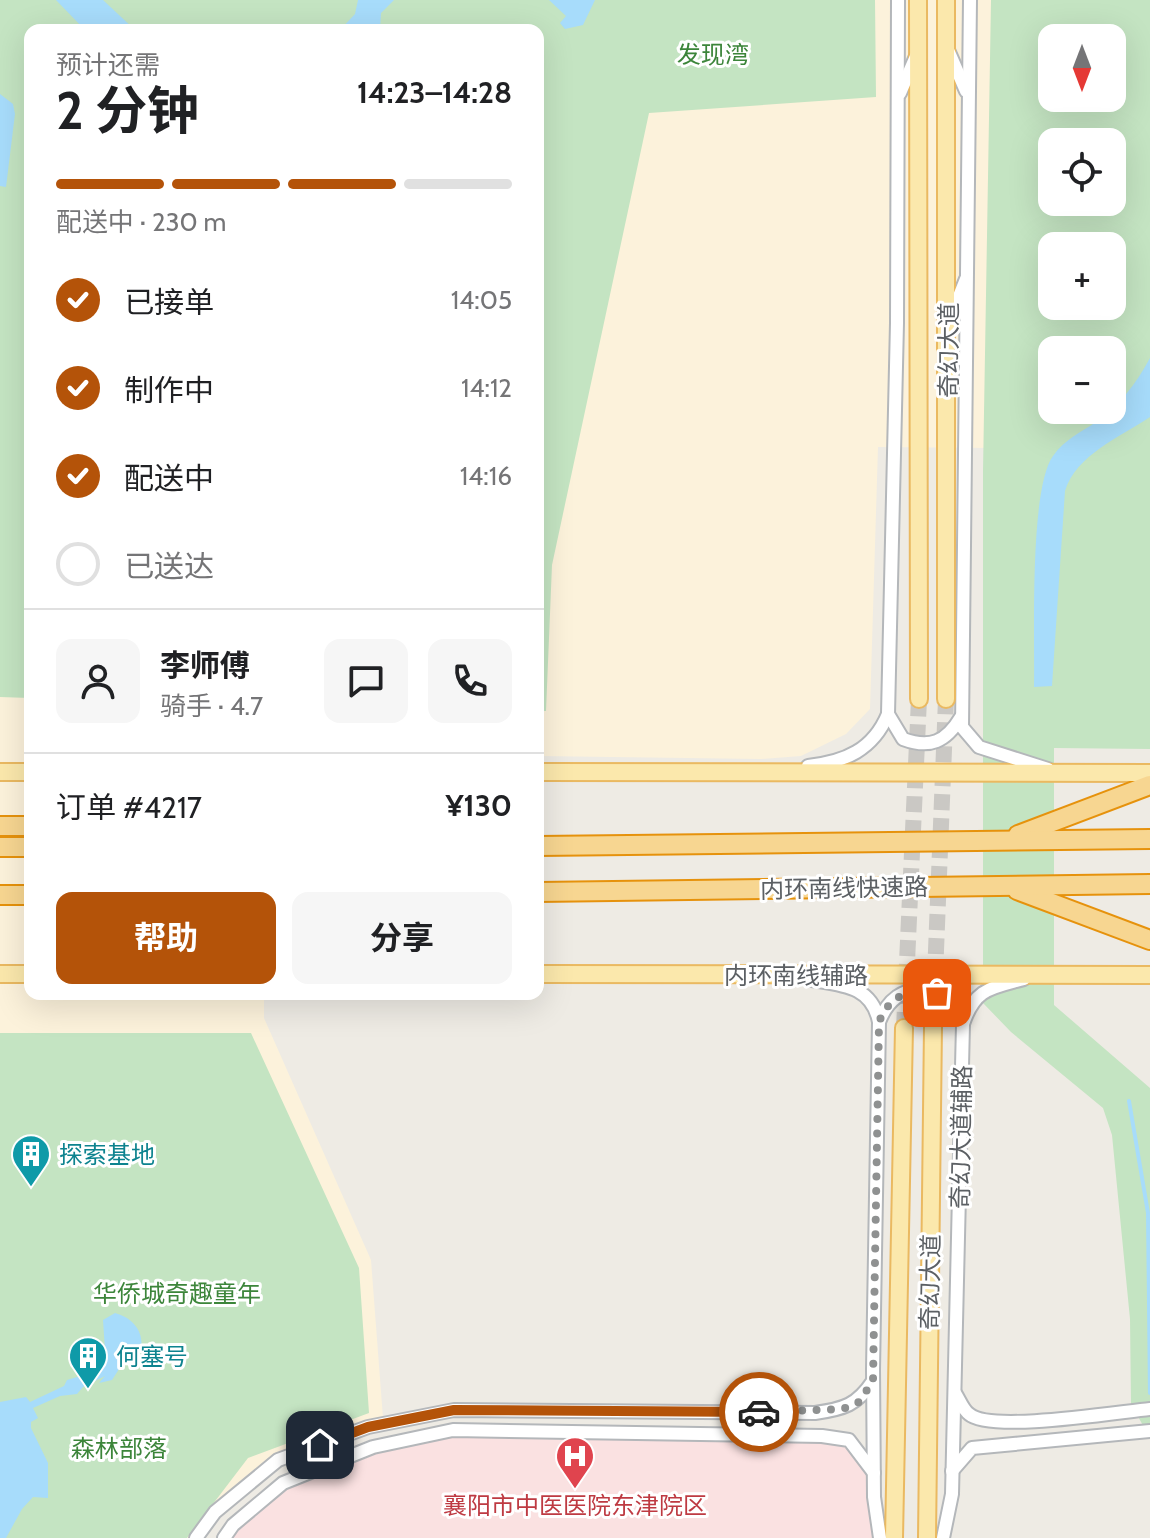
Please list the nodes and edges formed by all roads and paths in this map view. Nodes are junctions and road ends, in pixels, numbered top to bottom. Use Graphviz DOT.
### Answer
graph roads {
  1 [pos="898,0"];
  2 [pos="918,0"];
  3 [pos="946,0"];
  4 [pos="970,0"];
  5 [pos="946,46"];
  6 [pos="918,51"];
  7 [pos="898,97"];
  8 [pos="969,98"];
  9 [pos="898,273"];
  10 [pos="969,273"];
  11 [pos="919,319"];
  12 [pos="948,324"];
  13 [pos="919,699"];
  14 [pos="946,699"];
  15 [pos="962,713"];
  16 [pos="888,714"];
  17 [pos="0,772"];
  18 [pos="24,772"];
  19 [pos="544,772"];
  20 [pos="757,773"];
  21 [pos="1067,773"];
  22 [pos="1150,773"];
  23 [pos="1150,785"];
  24 [pos="0,826"];
  25 [pos="24,826"];
  26 [pos="1150,839"];
  27 [pos="1005,840"];
  28 [pos="544,846"];
  29 [pos="1,847"];
  30 [pos="24,847"];
  31 [pos="1150,884"];
  32 [pos="1007,886"];
  33 [pos="544,892"];
  34 [pos="1150,940"];
  35 [pos="0,974"];
  36 [pos="24,974"];
  37 [pos="544,974"];
  38 [pos="778,975"];
  39 [pos="1039,975"];
  40 [pos="1150,975"];
  41 [pos="879,1022"];
  42 [pos="963,1024"];
  43 [pos="933,1026"];
  44 [pos="904,1028"];
  45 [pos="873,1381"];
  46 [pos="954,1392"];
  47 [pos="1150,1409"];
  48 [pos="1150,1431"];
  49 [pos="952,1471"];
  50 [pos="874,1473"];
  51 [pos="196,1538"];
  52 [pos="224,1538"];
  53 [pos="880,1538"];
  54 [pos="894,1538"];
  55 [pos="927,1538"];
  56 [pos="943,1538"];
  1 -- 7 [label="street"];
  2 -- 6 [label="main road, 奇幻大道"];
  3 -- 5 [label="main road, 奇幻大道"];
  4 -- 8 [label="street"];
  5 -- 8 [label="street"];
  5 -- 12 [label="main road, 奇幻大道"];
  6 -- 7 [label="street"];
  6 -- 11 [label="main road, 奇幻大道"];
  7 -- 9 [label="street"];
  8 -- 10 [label="street"];
  9 -- 11 [label="street"];
  9 -- 16 [label="street"];
  10 -- 12 [label="street"];
  10 -- 15 [label="street"];
  11 -- 13 [label="main road, 奇幻大道"];
  12 -- 14 [label="main road, 奇幻大道"];
  15 -- 16 [label="street"];
  15 -- 21 [label="street"];
  16 -- 20 [label="street"];
  17 -- 18 [label="main road"];
  19 -- 20 [label="main road"];
  20 -- 21 [label="main road"];
  21 -- 22 [label="main road"];
  23 -- 27 [label="highway"];
  24 -- 25 [label="highway"];
  26 -- 27 [label="highway, 内环南线快速路"];
  27 -- 28 [label="highway, 内环南线快速路"];
  29 -- 30 [label="highway"];
  31 -- 32 [label="highway, 内环南线快速路"];
  32 -- 33 [label="highway, 内环南线快速路"];
  32 -- 34 [label="highway"];
  35 -- 36 [label="main road"];
  37 -- 38 [label="main road, 内环南线辅路"];
  38 -- 39 [label="main road, 内环南线辅路"];
  38 -- 41 [label="street"];
  39 -- 40 [label="main road, 内环南线辅路"];
  39 -- 42 [label="street, 奇幻大道辅路"];
  41 -- 42 [label="street"];
  41 -- 45 [label="street"];
  42 -- 46 [label="street, 奇幻大道辅路"];
  43 -- 55 [label="main road, 奇幻大道"];
  44 -- 54 [label="main road, 奇幻大道"];
  45 -- 50 [label="street"];
  45 -- 51 [label="street"];
  46 -- 47 [label="street"];
  46 -- 49 [label="street, 奇幻大道辅路"];
  48 -- 49 [label="street"];
  49 -- 56 [label="street, 奇幻大道辅路"];
  50 -- 52 [label="street"];
  50 -- 53 [label="street"];
}
